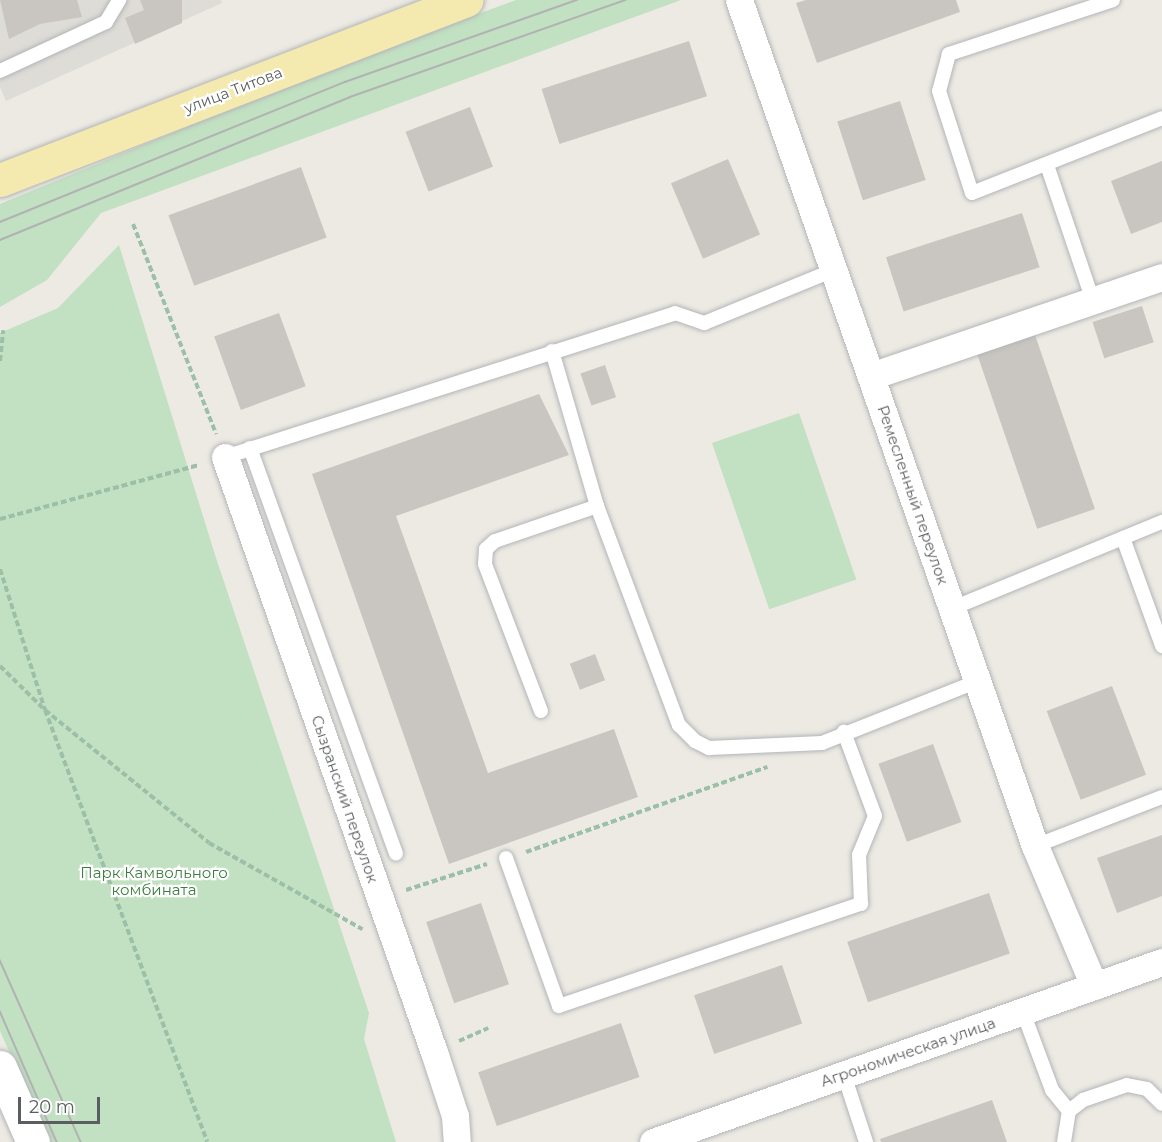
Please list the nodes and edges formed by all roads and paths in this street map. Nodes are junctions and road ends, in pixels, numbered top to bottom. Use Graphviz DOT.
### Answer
graph roads {
  1 [pos="119,0"];
  2 [pos="466,0"];
  3 [pos="739,0"];
  4 [pos="1113,0"];
  5 [pos="0,71"];
  6 [pos="1162,118"];
  7 [pos="1047,165"];
  8 [pos="0,180"];
  9 [pos="133,224"];
  10 [pos="834,270"];
  11 [pos="1162,278"];
  12 [pos="1093,301"];
  13 [pos="0,334"];
  14 [pos="552,351"];
  15 [pos="0,361"];
  16 [pos="871,375"];
  17 [pos="250,448"];
  18 [pos="225,457"];
  19 [pos="597,506"];
  20 [pos="0,519"];
  21 [pos="1162,522"];
  22 [pos="1122,538"];
  23 [pos="0,569"];
  24 [pos="953,608"];
  25 [pos="1162,646"];
  26 [pos="0,666"];
  27 [pos="978,681"];
  28 [pos="45,710"];
  29 [pos="541,711"];
  30 [pos="844,732"];
  31 [pos="772,765"];
  32 [pos="1162,797"];
  33 [pos="1035,846"];
  34 [pos="396,854"];
  35 [pos="506,858"];
  36 [pos="379,898"];
  37 [pos="396,949"];
  38 [pos="1162,962"];
  39 [pos="1094,986"];
  40 [pos="1023,1012"];
  41 [pos="0,1067"];
  42 [pos="844,1074"];
  43 [pos="1162,1104"];
  44 [pos="1069,1111"];
  45 [pos="33,1142"];
  46 [pos="207,1142"];
  47 [pos="457,1142"];
  48 [pos="653,1142"];
  49 [pos="866,1142"];
  50 [pos="1064,1142"];
  1 -- 5 [label="lane"];
  2 -- 8 [label="main road, улица Титова"];
  3 -- 10 [label="street, Ремесленный переулок"];
  4 -- 7 [label="lane"];
  6 -- 7 [label="lane"];
  7 -- 12 [label="lane"];
  9 -- 18 [label="path"];
  10 -- 14 [label="lane"];
  10 -- 16 [label="street, Ремесленный переулок"];
  11 -- 12 [label="street"];
  12 -- 16 [label="street"];
  13 -- 15 [label="path"];
  14 -- 17 [label="lane"];
  14 -- 19 [label="lane"];
  16 -- 24 [label="street, Ремесленный переулок"];
  17 -- 18 [label="lane"];
  17 -- 34 [label="lane"];
  18 -- 20 [label="path"];
  18 -- 36 [label="street, Сызранский переулок"];
  19 -- 29 [label="lane"];
  19 -- 30 [label="lane"];
  21 -- 22 [label="lane"];
  22 -- 24 [label="lane"];
  22 -- 25 [label="lane"];
  23 -- 28 [label="path"];
  24 -- 27 [label="street, Ремесленный переулок"];
  26 -- 28 [label="path"];
  27 -- 30 [label="lane"];
  27 -- 33 [label="street, Ремесленный переулок"];
  28 -- 37 [label="path"];
  28 -- 46 [label="path"];
  30 -- 35 [label="lane"];
  31 -- 35 [label="path"];
  32 -- 33 [label="lane"];
  33 -- 39 [label="street, Ремесленный переулок"];
  35 -- 36 [label="path"];
  36 -- 37 [label="street, Сызранский переулок"];
  37 -- 47 [label="street, Сызранский переулок"];
  38 -- 39 [label="street, Агрономическая улица"];
  39 -- 40 [label="street, Агрономическая улица"];
  40 -- 42 [label="street, Агрономическая улица"];
  40 -- 44 [label="lane"];
  41 -- 45 [label="street"];
  42 -- 48 [label="street, Агрономическая улица"];
  42 -- 49 [label="lane"];
  43 -- 44 [label="lane"];
  44 -- 50 [label="lane"];
}
